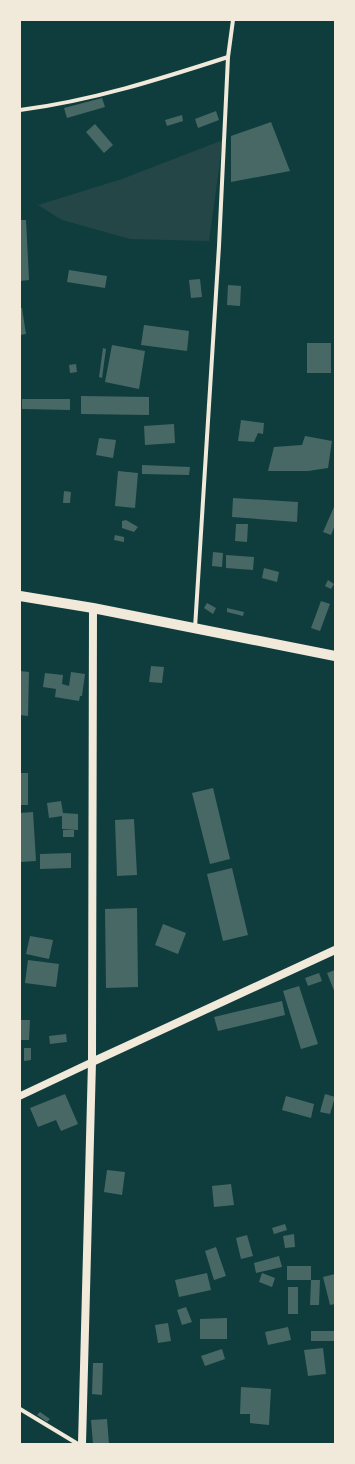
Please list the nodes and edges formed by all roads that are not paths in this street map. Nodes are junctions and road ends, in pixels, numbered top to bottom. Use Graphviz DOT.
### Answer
graph roads {
  1 [pos="233,20"];
  2 [pos="228,57"];
  3 [pos="20,110"];
  4 [pos="20,596"];
  5 [pos="93,608"];
  6 [pos="195,628"];
  7 [pos="335,656"];
  8 [pos="335,950"];
  9 [pos="92,1062"];
  10 [pos="20,1096"];
  11 [pos="20,1409"];
  12 [pos="78,1444"];
  13 [pos="82,1444"];
  1 -- 2 [label="street"];
  2 -- 3 [label="street"];
  2 -- 6 [label="street"];
  4 -- 5 [label="main road"];
  5 -- 6 [label="main road"];
  5 -- 9 [label="main road"];
  6 -- 7 [label="main road"];
  8 -- 9 [label="main road"];
  9 -- 10 [label="street"];
  9 -- 13 [label="main road"];
  11 -- 12 [label="street"];
}
